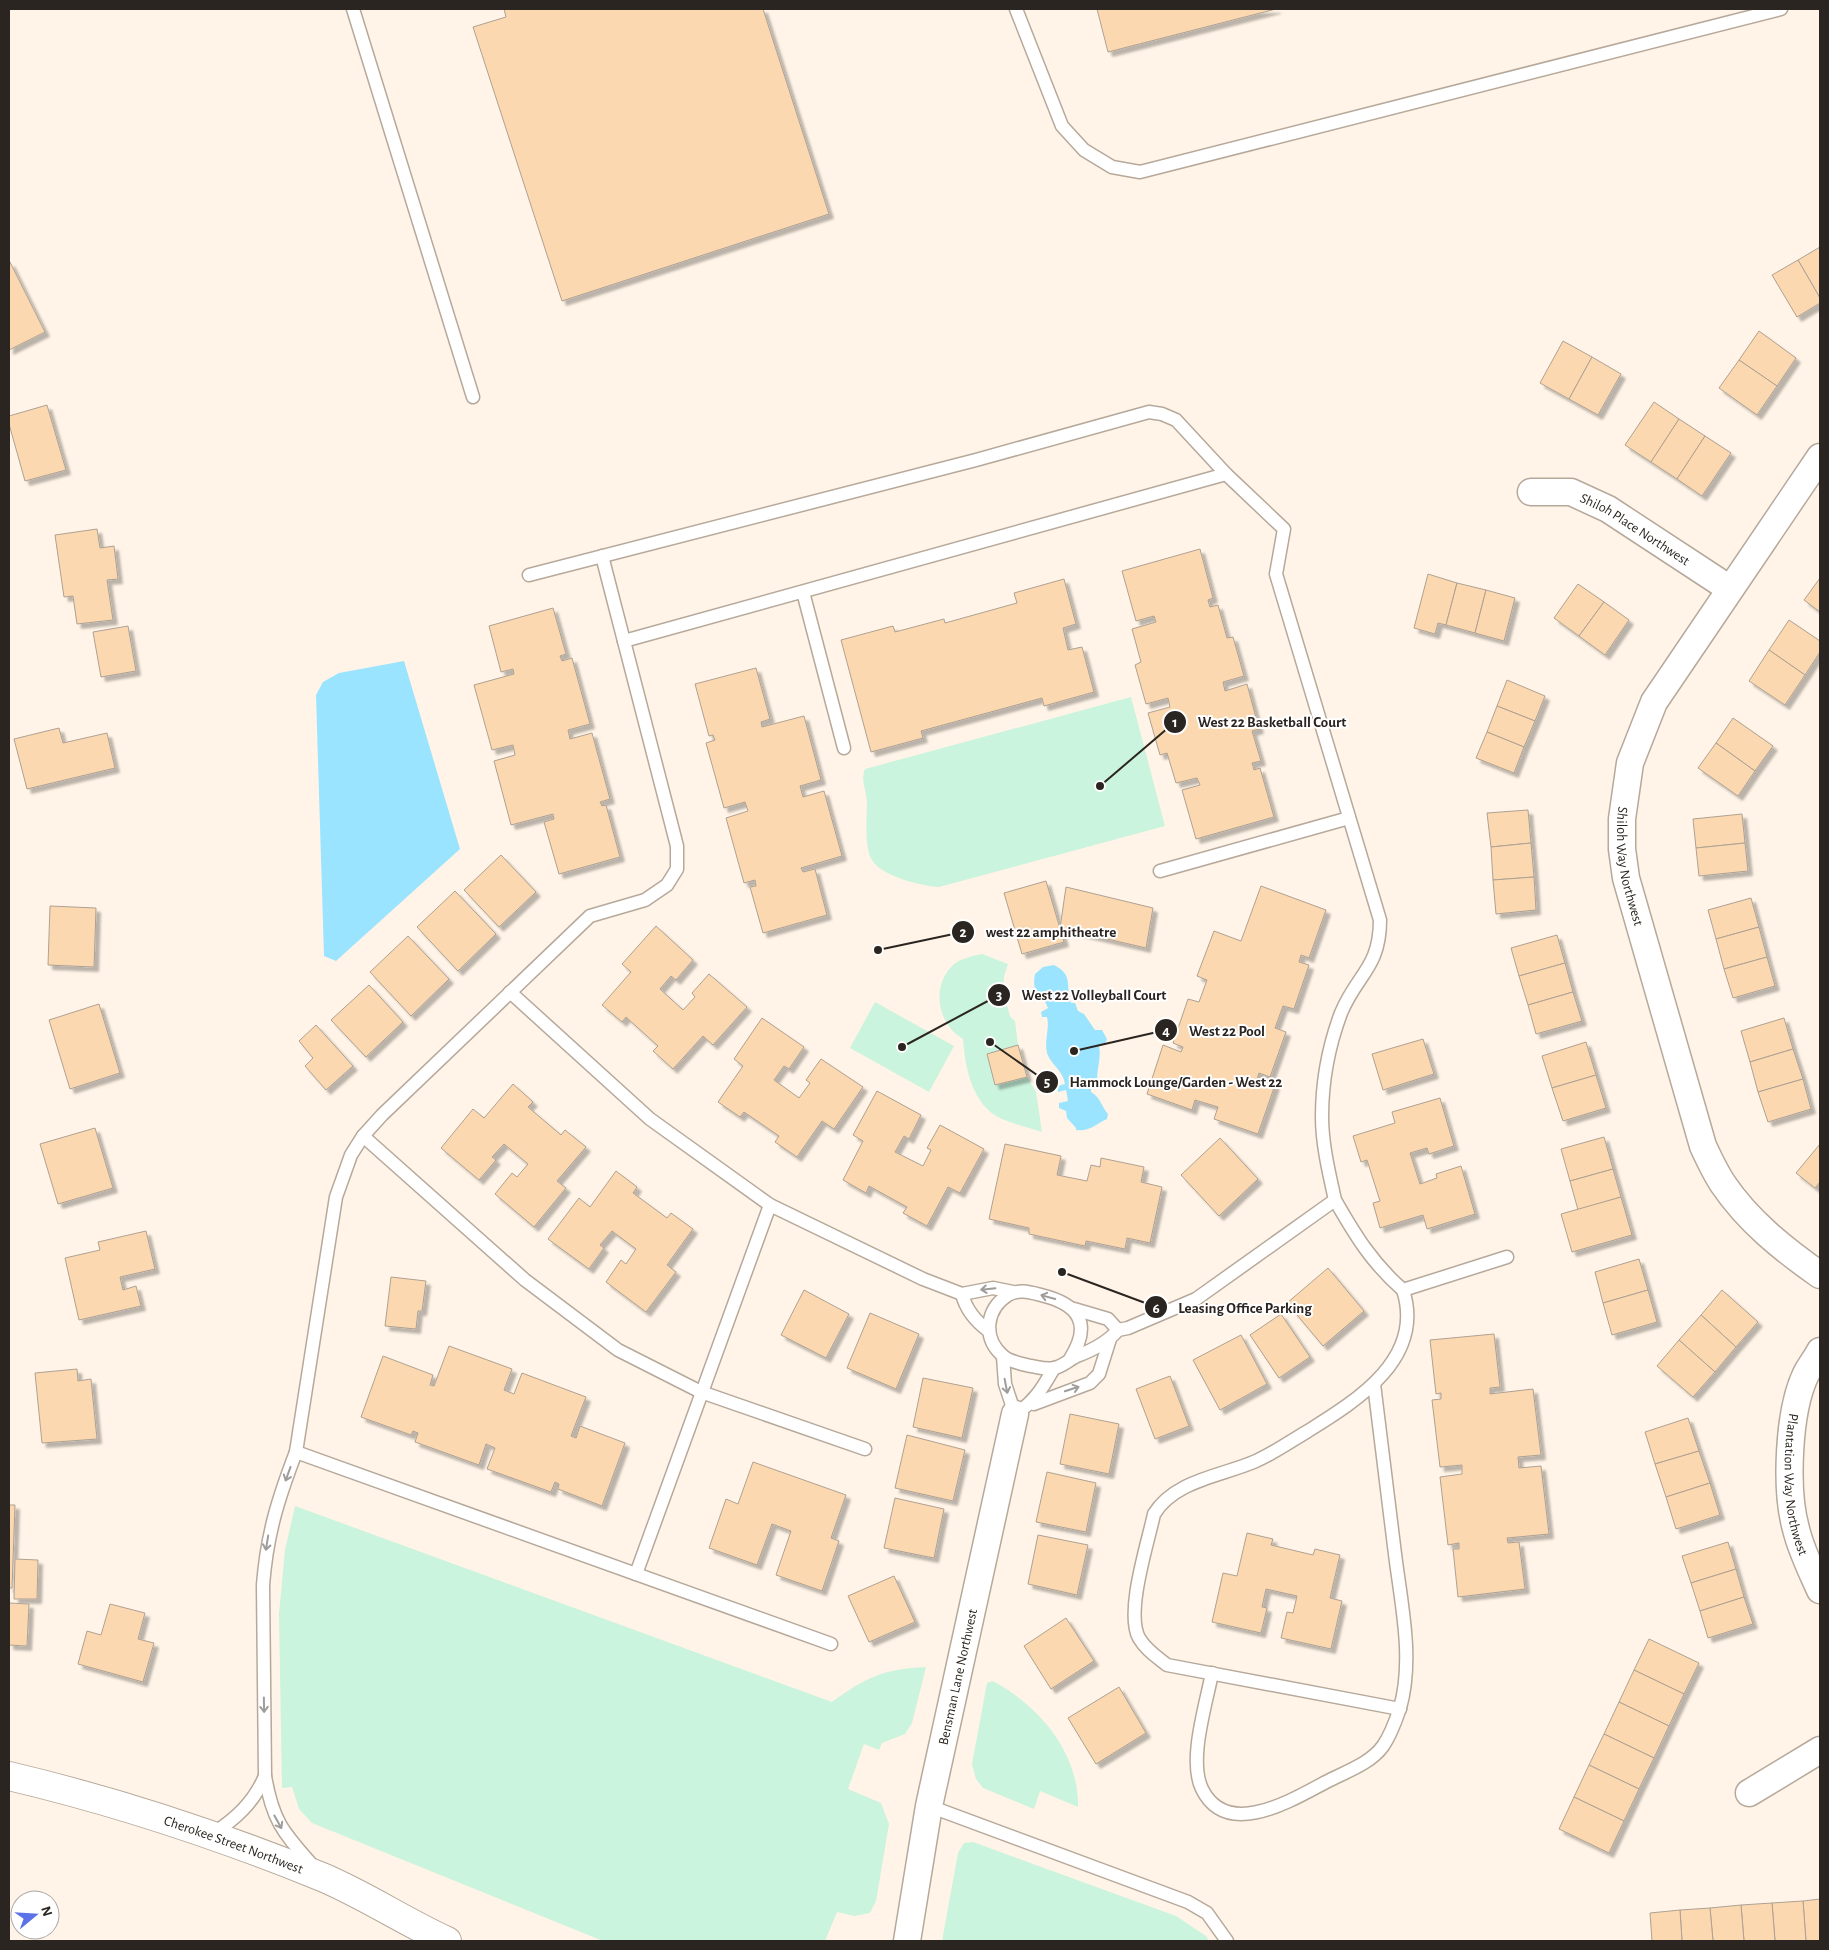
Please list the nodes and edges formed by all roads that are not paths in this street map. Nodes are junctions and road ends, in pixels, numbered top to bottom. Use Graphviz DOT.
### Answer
graph roads {
  1 [pos="354,9"];
  2 [pos="1016,9"];
  3 [pos="1781,9"];
  4 [pos="473,397"];
  5 [pos="1820,457"];
  6 [pos="1226,474"];
  7 [pos="1531,492"];
  8 [pos="602,556"];
  9 [pos="529,575"];
  10 [pos="1730,589"];
  11 [pos="802,592"];
  12 [pos="624,641"];
  13 [pos="844,748"];
  14 [pos="1349,818"];
  15 [pos="1160,871"];
  16 [pos="510,992"];
  17 [pos="363,1136"];
  18 [pos="1334,1200"];
  19 [pos="770,1205"];
  20 [pos="1507,1257"];
  21 [pos="1820,1275"];
  22 [pos="1403,1290"];
  23 [pos="1014,1292"];
  24 [pos="962,1294"];
  25 [pos="1074,1309"];
  26 [pos="988,1331"];
  27 [pos="1114,1334"];
  28 [pos="1820,1351"];
  29 [pos="1003,1356"];
  30 [pos="1070,1359"];
  31 [pos="1054,1368"];
  32 [pos="1374,1384"];
  33 [pos="701,1392"];
  34 [pos="1021,1411"];
  35 [pos="865,1450"];
  36 [pos="296,1452"];
  37 [pos="636,1574"];
  38 [pos="1820,1590"];
  39 [pos="831,1644"];
  40 [pos="1212,1673"];
  41 [pos="1400,1709"];
  42 [pos="1820,1750"];
  43 [pos="9,1776"];
  44 [pos="265,1776"];
  45 [pos="1749,1794"];
  46 [pos="930,1806"];
  47 [pos="210,1835"];
  48 [pos="324,1878"];
  49 [pos="447,1941"];
  50 [pos="907,1941"];
  51 [pos="1227,1941"];
  1 -- 4 [label="lane"];
  2 -- 3 [label="lane"];
  5 -- 10 [label="street, Shiloh Way Northwest"];
  6 -- 8 [label="lane"];
  6 -- 11 [label="lane"];
  6 -- 14 [label="lane"];
  7 -- 10 [label="street, Shiloh Place Northwest"];
  8 -- 9 [label="lane"];
  8 -- 12 [label="lane"];
  10 -- 21 [label="street, Shiloh Way Northwest"];
  11 -- 12 [label="lane"];
  11 -- 13 [label="lane"];
  12 -- 16 [label="lane"];
  14 -- 15 [label="lane"];
  14 -- 18 [label="lane"];
  16 -- 17 [label="lane"];
  16 -- 19 [label="lane"];
  17 -- 33 [label="lane"];
  17 -- 36 [label="lane"];
  18 -- 22 [label="lane"];
  18 -- 27 [label="lane"];
  19 -- 24 [label="lane"];
  19 -- 33 [label="lane"];
  20 -- 22 [label="lane"];
  22 -- 32 [label="lane"];
  23 -- 24 [label="lane, one-way"];
  25 -- 23 [label="lane, one-way"];
  23 -- 26 [label="lane"];
  24 -- 26 [label="lane"];
  25 -- 27 [label="lane"];
  25 -- 30 [label="lane"];
  26 -- 29 [label="lane"];
  27 -- 30 [label="lane"];
  34 -- 27 [label="lane, one-way"];
  28 -- 38 [label="street, Plantation Way Northwest"];
  29 -- 31 [label="lane"];
  29 -- 34 [label="lane, one-way"];
  30 -- 31 [label="lane"];
  31 -- 34 [label="lane"];
  32 -- 40 [label="lane"];
  32 -- 41 [label="lane"];
  33 -- 35 [label="lane"];
  33 -- 37 [label="lane"];
  34 -- 46 [label="street, Bensman Lane Northwest"];
  36 -- 37 [label="lane"];
  36 -- 44 [label="lane, one-way"];
  37 -- 39 [label="lane"];
  40 -- 41 [label="lane"];
  40 -- 41 [label="lane"];
  42 -- 45 [label="street"];
  43 -- 47 [label="main road, Cherokee Street Northwest"];
  44 -- 47 [label="lane"];
  44 -- 48 [label="lane, one-way"];
  46 -- 50 [label="street, Bensman Lane Northwest"];
  46 -- 51 [label="lane"];
  47 -- 48 [label="main road, Cherokee Street Northwest"];
  48 -- 49 [label="main road, Cherokee Street Northwest"];
}
